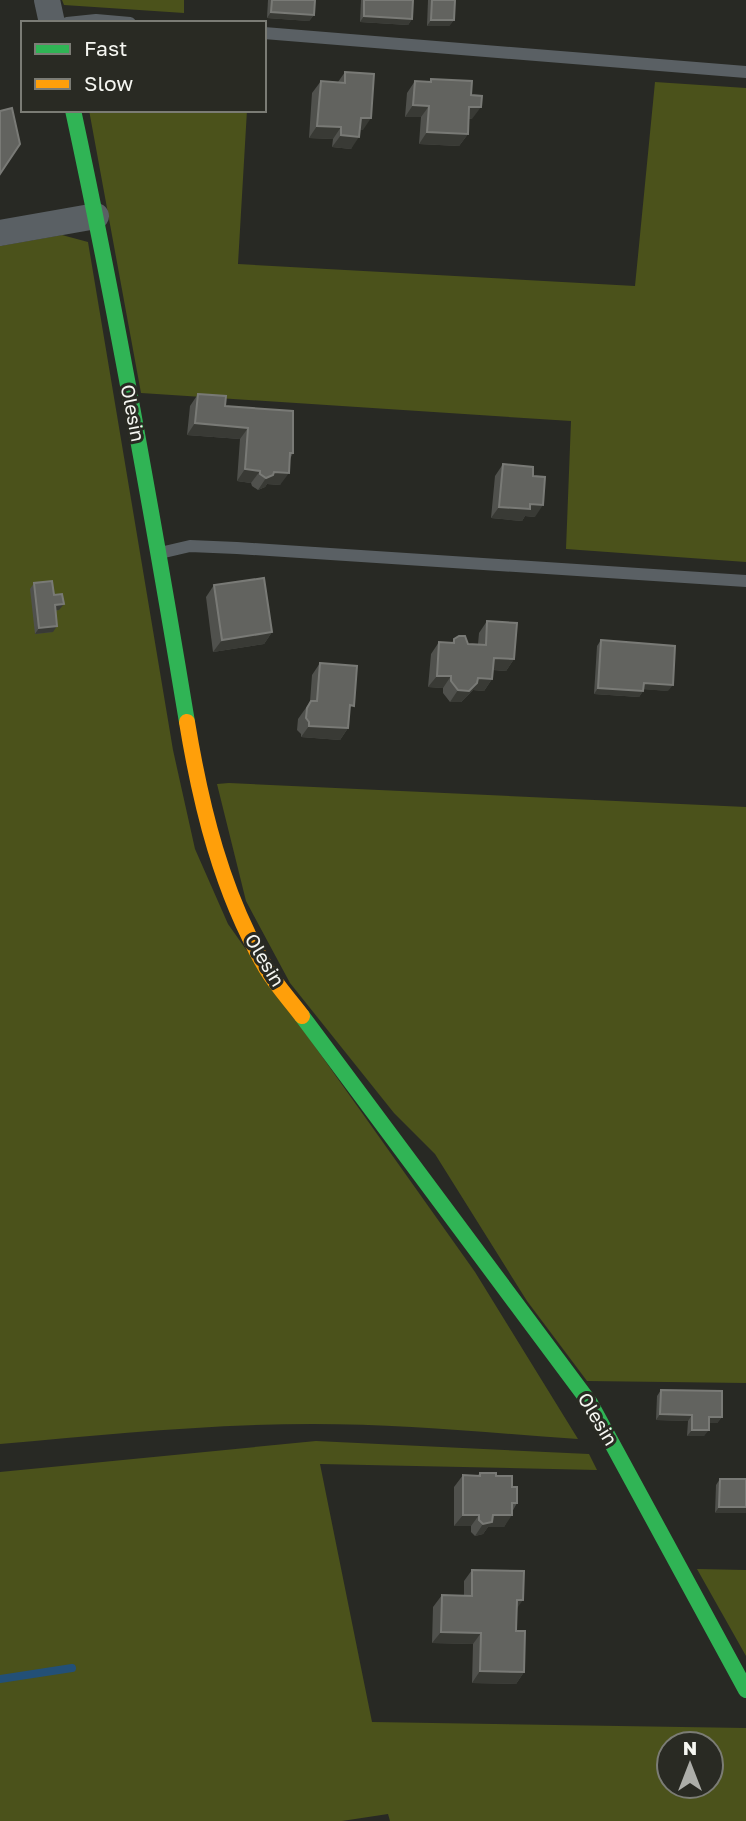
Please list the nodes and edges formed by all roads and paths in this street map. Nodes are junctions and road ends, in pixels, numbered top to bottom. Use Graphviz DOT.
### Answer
graph roads {
  1 [pos="47,0"];
  2 [pos="52,21"];
  3 [pos="86,21"];
  4 [pos="107,21"];
  5 [pos="266,33"];
  6 [pos="746,72"];
  7 [pos="73,112"];
  8 [pos="96,216"];
  9 [pos="0,233"];
  10 [pos="159,554"];
  11 [pos="746,581"];
  12 [pos="746,1690"];
  1 -- 2 [label="street"];
  3 -- 4 [label="lane"];
  5 -- 6 [label="lane"];
  7 -- 8 [label="street, Olesin"];
  8 -- 9 [label="street"];
  8 -- 10 [label="street, Olesin"];
  10 -- 11 [label="lane"];
  10 -- 12 [label="street, Olesin"];
}
